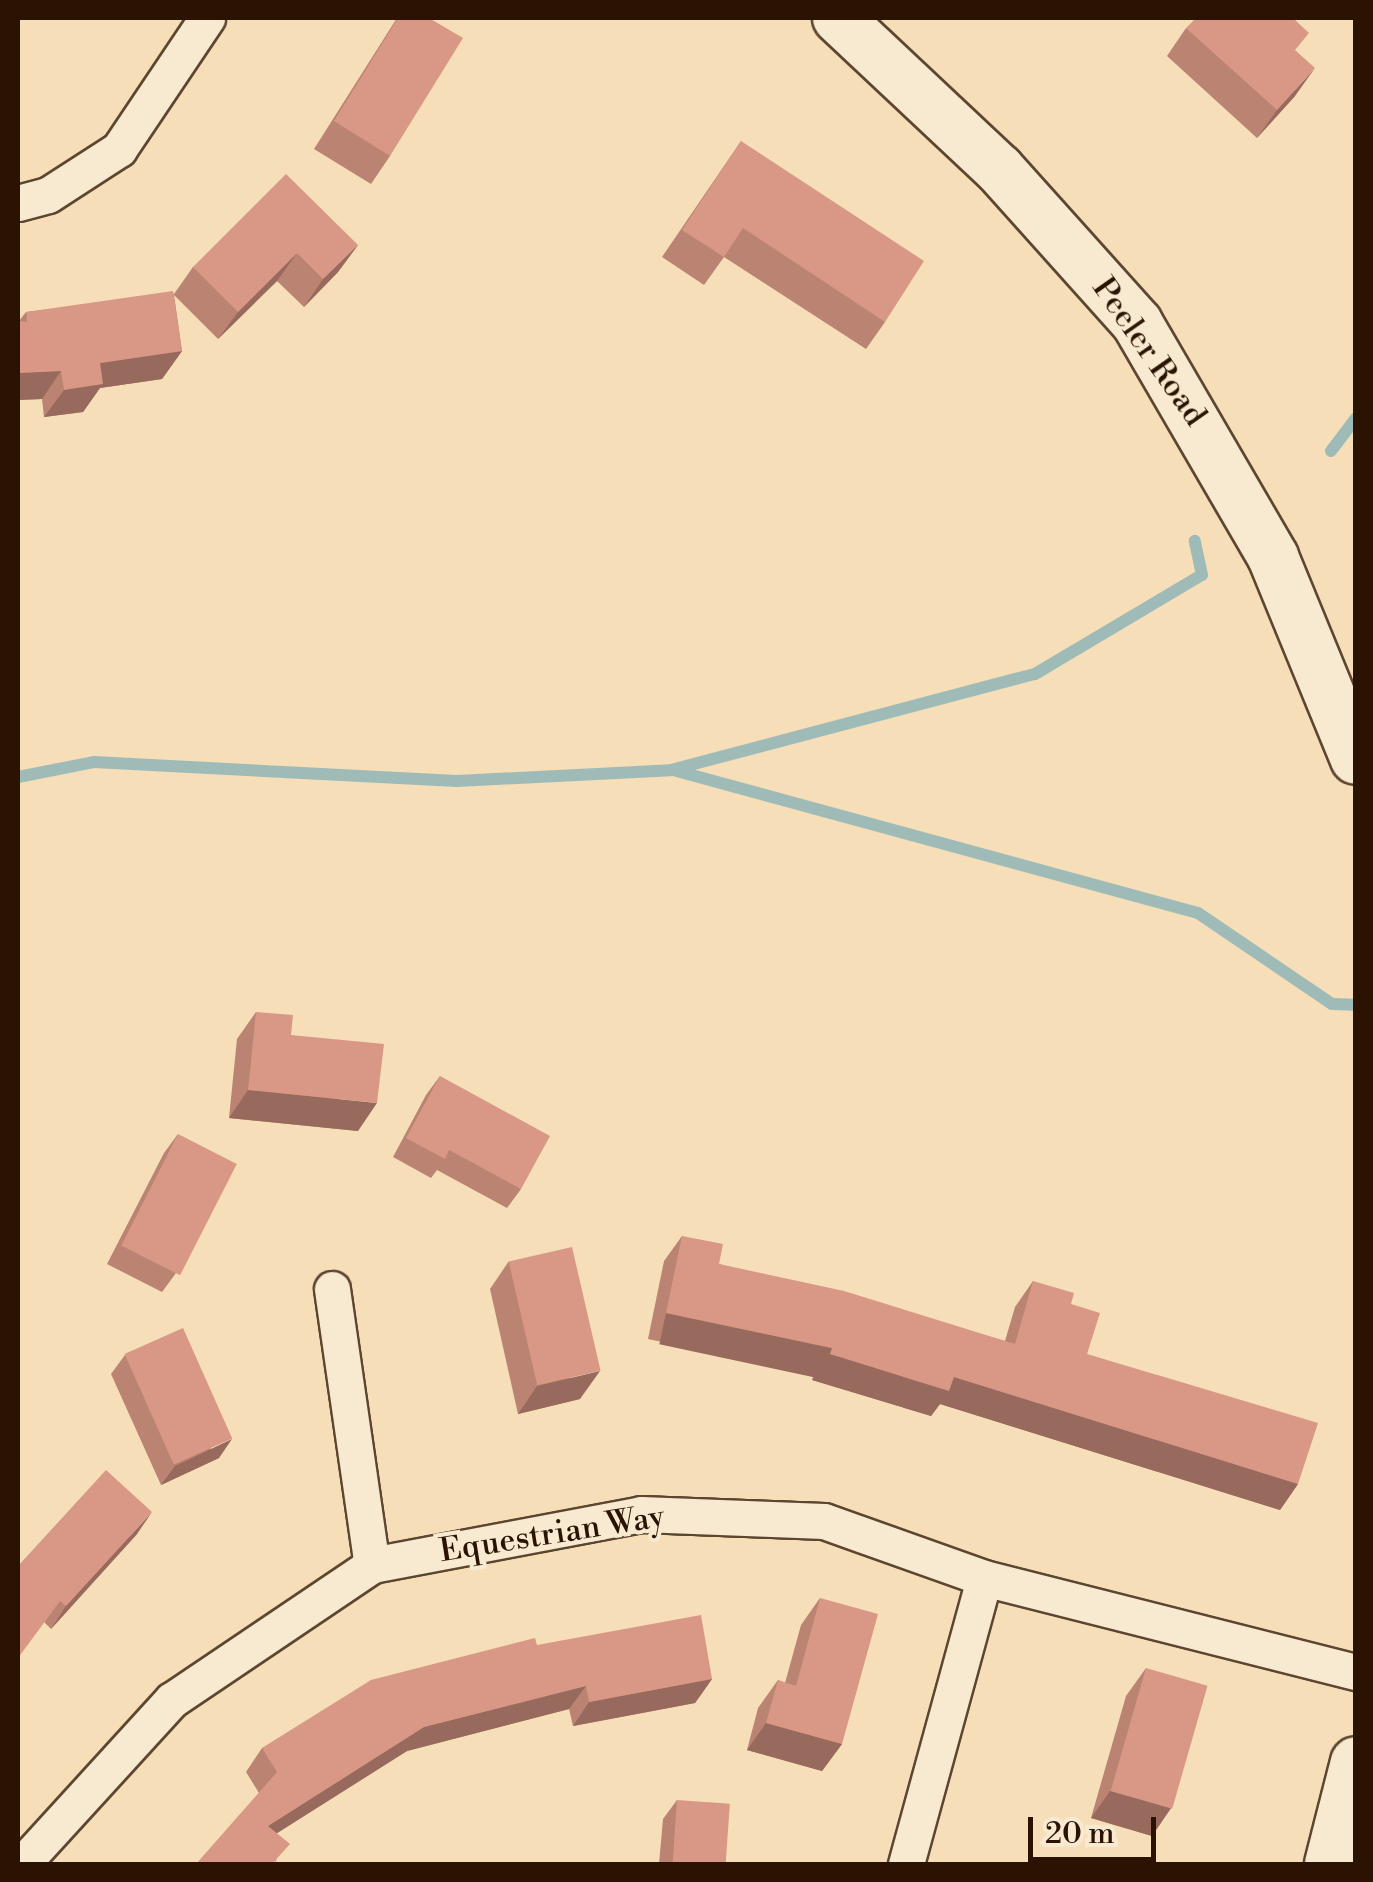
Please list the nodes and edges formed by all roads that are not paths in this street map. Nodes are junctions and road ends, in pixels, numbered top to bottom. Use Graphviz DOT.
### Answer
graph roads {
  1 [pos="207,18"];
  2 [pos="838,18"];
  3 [pos="18,203"];
  4 [pos="1356,759"];
  5 [pos="332,1289"];
  6 [pos="372,1565"];
  7 [pos="984,1578"];
  8 [pos="1356,1672"];
  9 [pos="1356,1762"];
  10 [pos="1349,1813"];
  11 [pos="22,1864"];
  12 [pos="906,1864"];
  13 [pos="1330,1864"];
  1 -- 3 [label="street"];
  2 -- 4 [label="street, Peeler Road"];
  5 -- 6 [label="street"];
  6 -- 7 [label="street, Equestrian Way"];
  6 -- 11 [label="street, Equestrian Way"];
  7 -- 8 [label="street, Equestrian Way"];
  7 -- 12 [label="street"];
  9 -- 10 [label="street"];
  10 -- 13 [label="street"];
}
